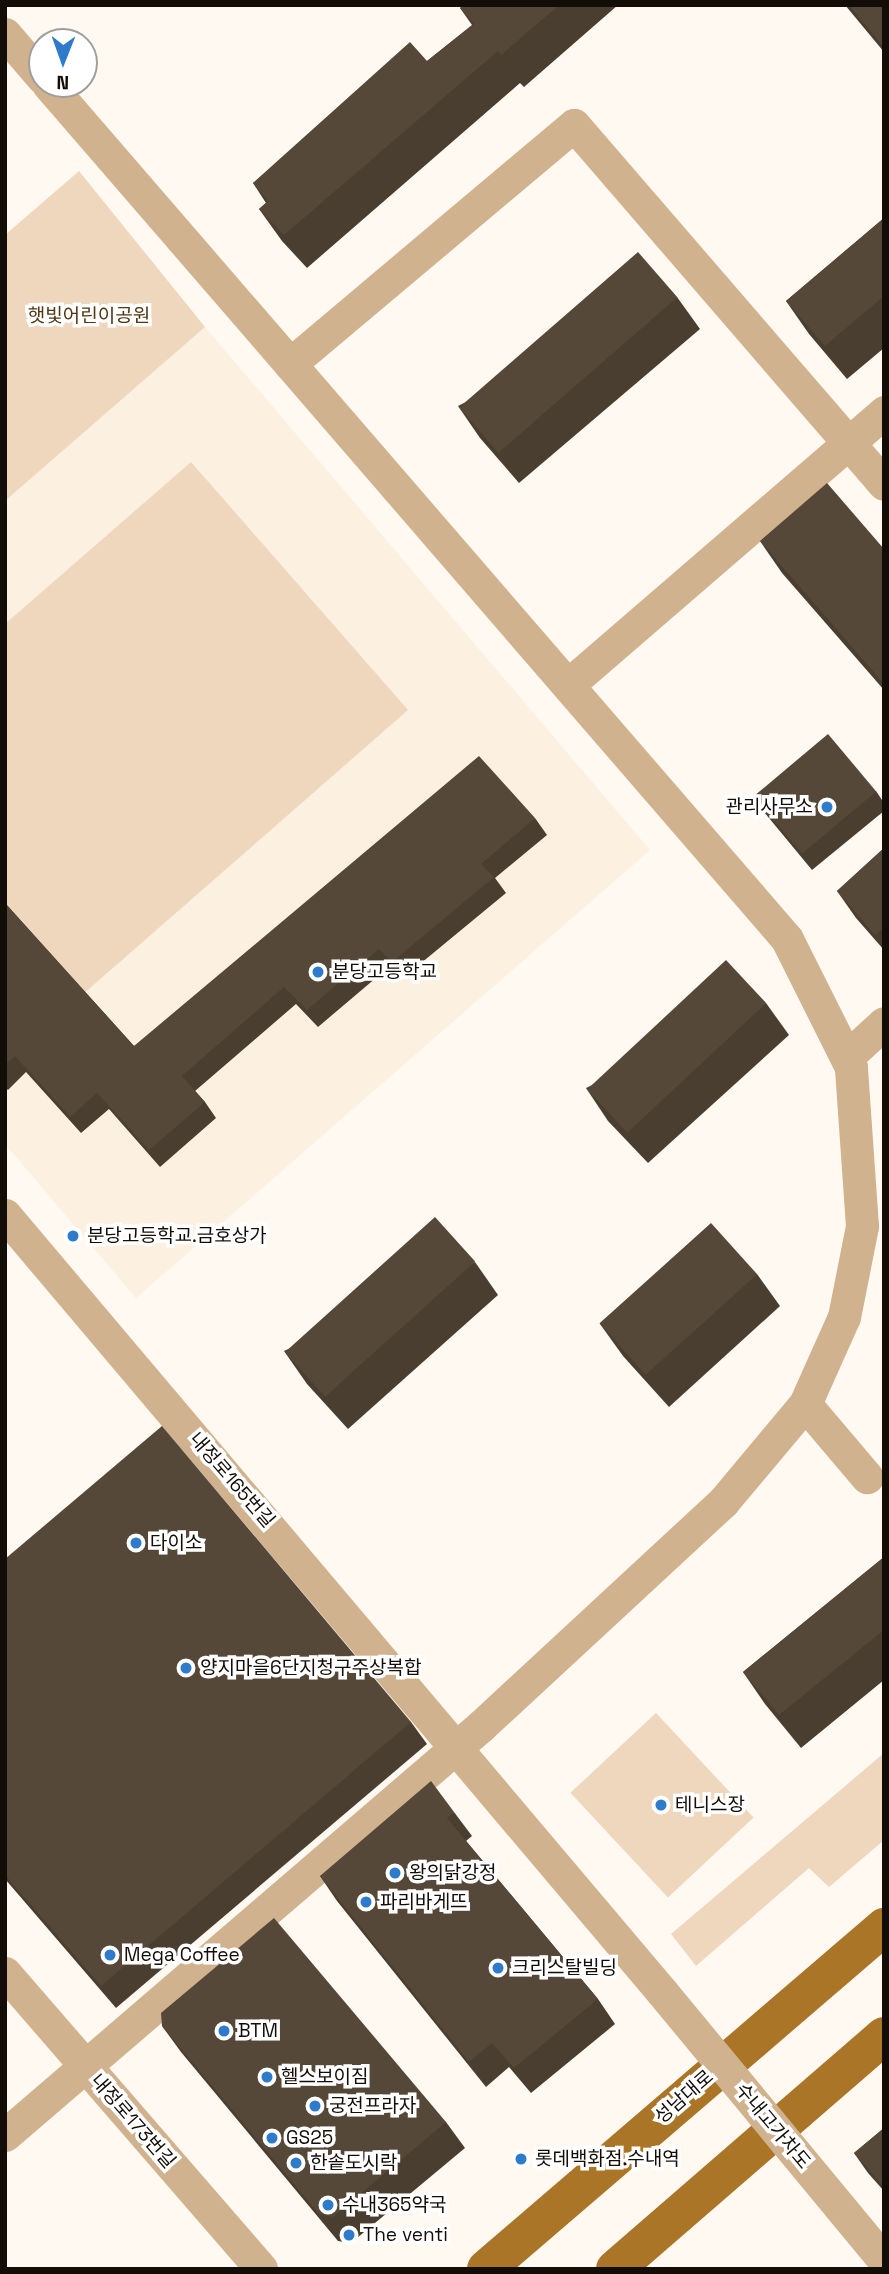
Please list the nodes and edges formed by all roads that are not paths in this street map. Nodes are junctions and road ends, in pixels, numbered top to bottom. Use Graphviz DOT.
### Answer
graph roads {
  1 [pos="5,34"];
  2 [pos="28,61"];
  3 [pos="60,98"];
  4 [pos="290,364"];
  5 [pos="884,412"];
  6 [pos="848,443"];
  7 [pos="884,484"];
  8 [pos="568,685"];
  9 [pos="884,1023"];
  10 [pos="847,1057"];
  11 [pos="5,1214"];
  12 [pos="805,1404"];
  13 [pos="176,1416"];
  14 [pos="146,1443"];
  15 [pos="867,1477"];
  16 [pos="459,1745"];
  17 [pos="884,1927"];
  18 [pos="5,1973"];
  19 [pos="662,1992"];
  20 [pos="884,2036"];
  21 [pos="85,2066"];
  22 [pos="5,2135"];
  23 [pos="884,2260"];
  24 [pos="261,2269"];
  25 [pos="486,2269"];
  26 [pos="615,2269"];
  1 -- 2 [label="street"];
  3 -- 4 [label="street"];
  4 -- 6 [label="street"];
  4 -- 8 [label="street"];
  5 -- 6 [label="street"];
  6 -- 7 [label="street"];
  6 -- 8 [label="street"];
  8 -- 10 [label="street"];
  9 -- 10 [label="street"];
  10 -- 12 [label="street"];
  11 -- 13 [label="street, 내정로165번길"];
  12 -- 15 [label="street"];
  12 -- 16 [label="street"];
  13 -- 14 [label="street"];
  13 -- 16 [label="street, 내정로165번길"];
  16 -- 19 [label="street, 내정로165번길"];
  16 -- 21 [label="street"];
  17 -- 25 [label="main road, 성남대로"];
  18 -- 21 [label="street, 내정로173번길"];
  19 -- 23 [label="street, 수내고가차도, bridge"];
  20 -- 26 [label="main road"];
  21 -- 22 [label="street"];
  21 -- 24 [label="street, 내정로173번길"];
}
